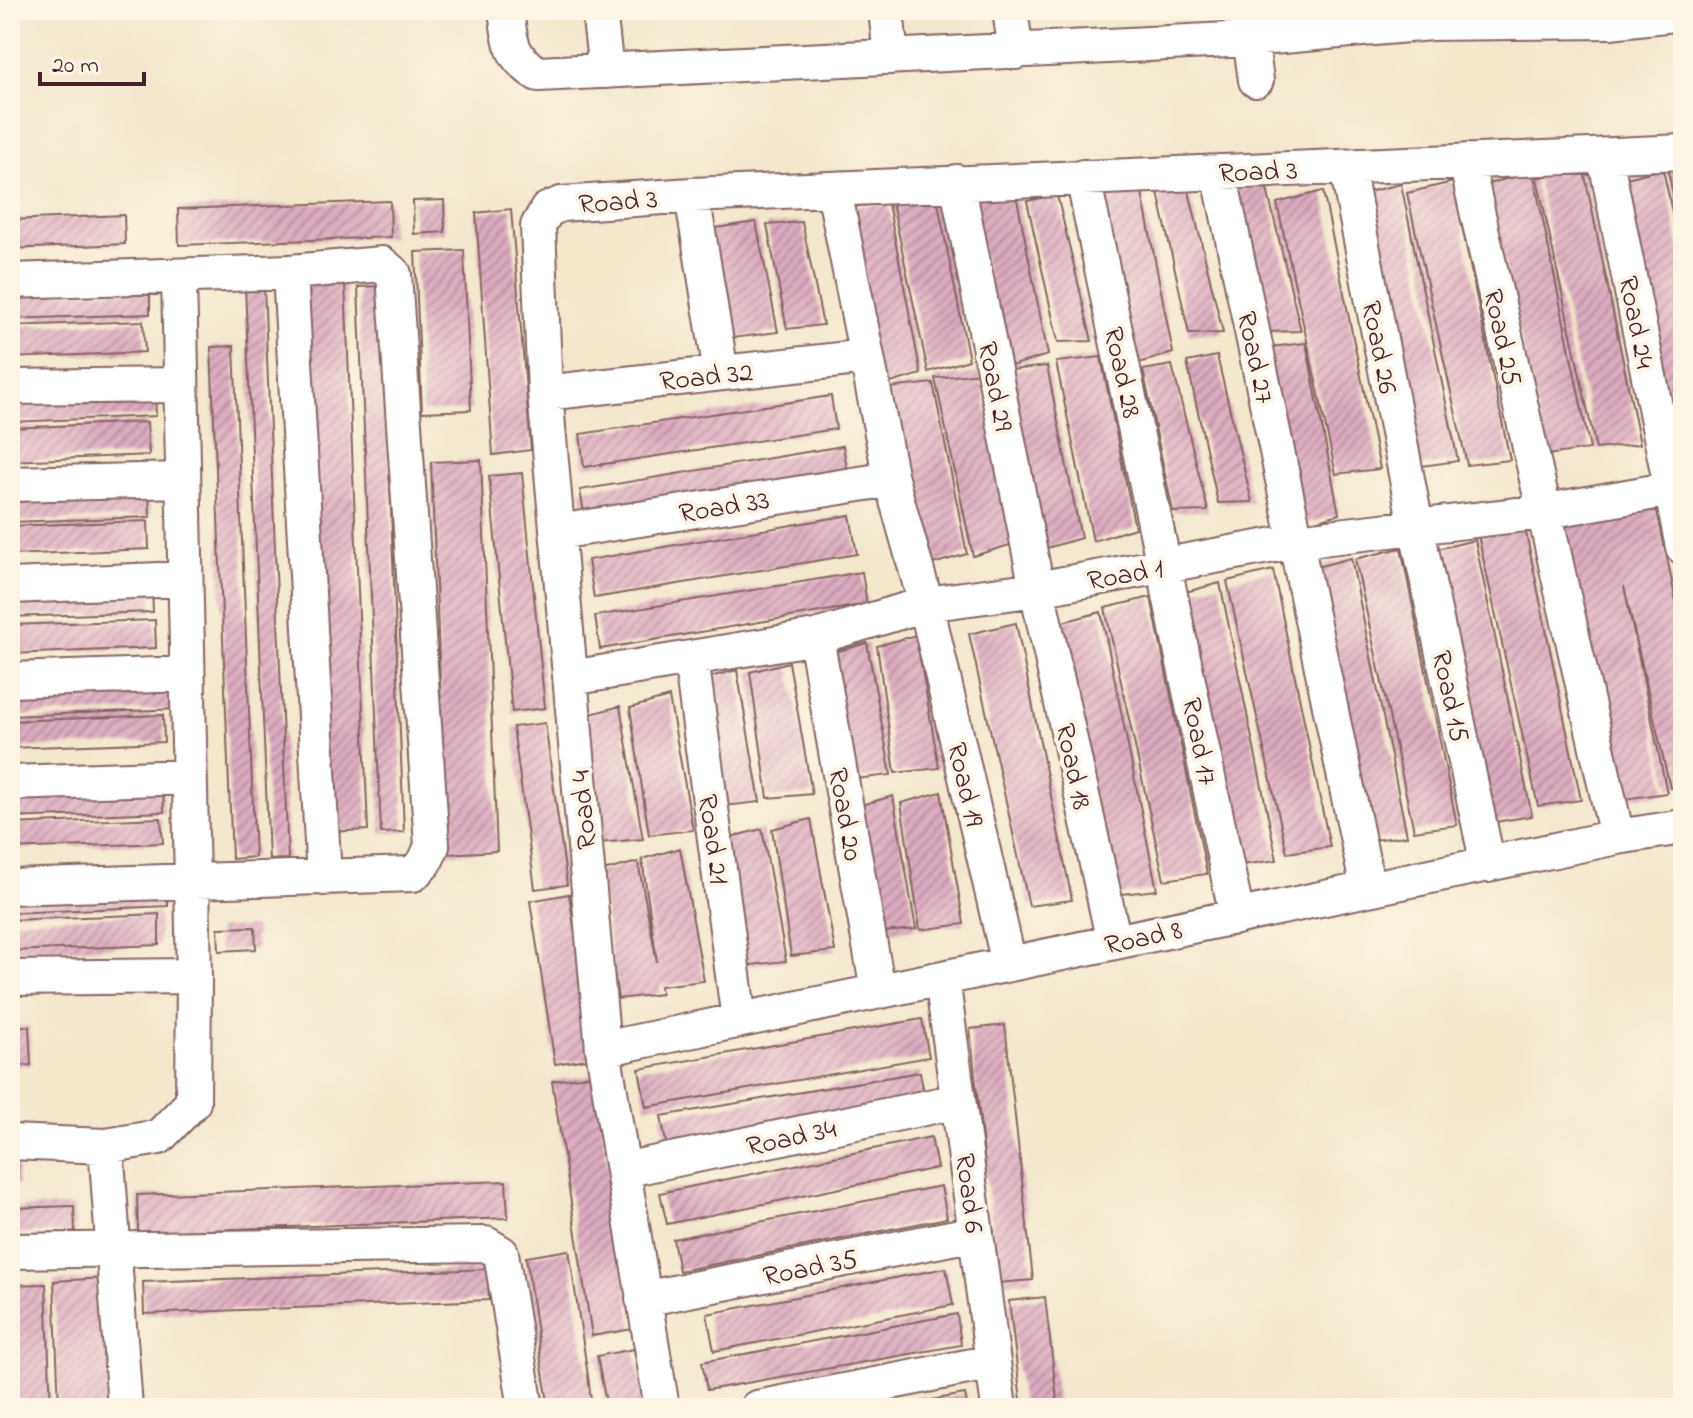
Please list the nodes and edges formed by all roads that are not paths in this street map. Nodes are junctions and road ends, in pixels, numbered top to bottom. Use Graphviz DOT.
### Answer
graph roads {
  1 [pos="506,10"];
  2 [pos="599,10"];
  3 [pos="886,10"];
  4 [pos="1010,10"];
  5 [pos="1683,13"];
  6 [pos="1430,16"];
  7 [pos="1609,16"];
  8 [pos="1247,25"];
  9 [pos="1016,52"];
  10 [pos="891,57"];
  11 [pos="606,71"];
  12 [pos="1256,80"];
  13 [pos="1683,152"];
  14 [pos="1605,156"];
  15 [pos="1466,161"];
  16 [pos="1347,167"];
  17 [pos="1219,172"];
  18 [pos="1083,177"];
  19 [pos="957,182"];
  20 [pos="834,190"];
  21 [pos="692,195"];
  22 [pos="547,210"];
  23 [pos="290,272"];
  24 [pos="179,277"];
  25 [pos="10,281"];
  26 [pos="866,357"];
  27 [pos="721,373"];
  28 [pos="181,385"];
  29 [pos="10,387"];
  30 [pos="545,393"];
  31 [pos="891,479"];
  32 [pos="183,480"];
  33 [pos="10,484"];
  34 [pos="1677,488"];
  35 [pos="1542,512"];
  36 [pos="1416,526"];
  37 [pos="558,532"];
  38 [pos="1296,541"];
  39 [pos="1683,547"];
  40 [pos="1166,566"];
  41 [pos="185,579"];
  42 [pos="10,586"];
  43 [pos="1037,589"];
  44 [pos="926,604"];
  45 [pos="816,637"];
  46 [pos="691,658"];
  47 [pos="187,674"];
  48 [pos="571,678"];
  49 [pos="10,680"];
  50 [pos="189,777"];
  51 [pos="10,783"];
  52 [pos="1683,827"];
  53 [pos="1617,837"];
  54 [pos="1488,865"];
  55 [pos="324,878"];
  56 [pos="191,882"];
  57 [pos="10,887"];
  58 [pos="1368,889"];
  59 [pos="1237,917"];
  60 [pos="1114,942"];
  61 [pos="1009,964"];
  62 [pos="194,976"];
  63 [pos="10,978"];
  64 [pos="942,978"];
  65 [pos="878,991"];
  66 [pos="739,1020"];
  67 [pos="603,1049"];
  68 [pos="958,1101"];
  69 [pos="10,1142"];
  70 [pos="106,1146"];
  71 [pos="623,1170"];
  72 [pos="976,1233"];
  73 [pos="111,1249"];
  74 [pos="10,1251"];
  75 [pos="643,1299"];
  76 [pos="993,1362"];
  77 [pos="125,1408"];
  78 [pos="526,1408"];
  79 [pos="662,1408"];
  80 [pos="757,1408"];
  81 [pos="999,1408"];
  1 -- 11 [label="street"];
  2 -- 11 [label="street"];
  3 -- 10 [label="street"];
  4 -- 9 [label="street"];
  5 -- 7 [label="street"];
  6 -- 7 [label="street"];
  6 -- 8 [label="street"];
  8 -- 9 [label="street"];
  8 -- 12 [label="street"];
  9 -- 10 [label="street"];
  10 -- 11 [label="street"];
  13 -- 14 [label="street, Road 3"];
  14 -- 15 [label="street, Road 3"];
  14 -- 34 [label="street, Road 24"];
  15 -- 16 [label="street, Road 3"];
  15 -- 35 [label="street, Road 25"];
  16 -- 17 [label="street, Road 3"];
  16 -- 36 [label="street, Road 26"];
  17 -- 18 [label="street, Road 3"];
  17 -- 38 [label="street, Road 27"];
  18 -- 19 [label="street, Road 3"];
  18 -- 40 [label="street, Road 28"];
  19 -- 20 [label="street, Road 3"];
  19 -- 43 [label="street, Road 29"];
  20 -- 21 [label="street, Road 3"];
  20 -- 26 [label="street"];
  21 -- 22 [label="street, Road 3"];
  21 -- 27 [label="street"];
  22 -- 30 [label="street, Road 4"];
  23 -- 24 [label="street"];
  23 -- 55 [label="street"];
  23 -- 55 [label="street"];
  24 -- 25 [label="street"];
  24 -- 28 [label="street"];
  26 -- 27 [label="street, Road 32"];
  26 -- 31 [label="street"];
  27 -- 30 [label="street, Road 32"];
  28 -- 29 [label="street"];
  28 -- 32 [label="street"];
  30 -- 37 [label="street, Road 4"];
  31 -- 37 [label="street, Road 33"];
  31 -- 44 [label="street"];
  32 -- 33 [label="street"];
  32 -- 41 [label="street"];
  34 -- 35 [label="street, Road 1"];
  34 -- 39 [label="street, Road 24"];
  35 -- 36 [label="street, Road 1"];
  35 -- 53 [label="street, Road 25"];
  36 -- 38 [label="street, Road 1"];
  36 -- 54 [label="street, Road 15"];
  37 -- 48 [label="street, Road 4"];
  38 -- 40 [label="street, Road 1"];
  38 -- 58 [label="street, Road 27"];
  40 -- 43 [label="street, Road 1"];
  40 -- 59 [label="street, Road 17"];
  41 -- 42 [label="street"];
  41 -- 47 [label="street"];
  43 -- 44 [label="street, Road 1"];
  43 -- 60 [label="street, Road 18"];
  44 -- 45 [label="street, Road 1"];
  44 -- 61 [label="street, Road 19"];
  45 -- 46 [label="street, Road 1"];
  45 -- 65 [label="street, Road 20"];
  46 -- 48 [label="street, Road 1"];
  46 -- 66 [label="street, Road 21"];
  47 -- 49 [label="street"];
  47 -- 50 [label="street"];
  48 -- 67 [label="street, Road 4"];
  50 -- 51 [label="street"];
  50 -- 56 [label="street"];
  52 -- 53 [label="street, Road 8"];
  53 -- 54 [label="street, Road 8"];
  54 -- 58 [label="street, Road 8"];
  55 -- 56 [label="street"];
  56 -- 57 [label="street"];
  56 -- 62 [label="street"];
  58 -- 59 [label="street, Road 8"];
  59 -- 60 [label="street, Road 8"];
  60 -- 61 [label="street, Road 8"];
  61 -- 64 [label="street, Road 8"];
  62 -- 63 [label="street"];
  62 -- 70 [label="street"];
  64 -- 65 [label="street, Road 8"];
  64 -- 68 [label="street, Road 6"];
  65 -- 66 [label="street, Road 8"];
  66 -- 67 [label="street, Road 8"];
  67 -- 71 [label="street, Road 4"];
  68 -- 71 [label="street, Road 34"];
  68 -- 72 [label="street, Road 6"];
  69 -- 70 [label="street"];
  70 -- 73 [label="street"];
  71 -- 75 [label="street, Road 4"];
  72 -- 75 [label="street, Road 35"];
  72 -- 76 [label="street, Road 6"];
  73 -- 74 [label="street"];
  73 -- 77 [label="street"];
  73 -- 78 [label="street"];
  75 -- 79 [label="street, Road 4"];
  76 -- 80 [label="street"];
  76 -- 81 [label="street, Road 6"];
}
